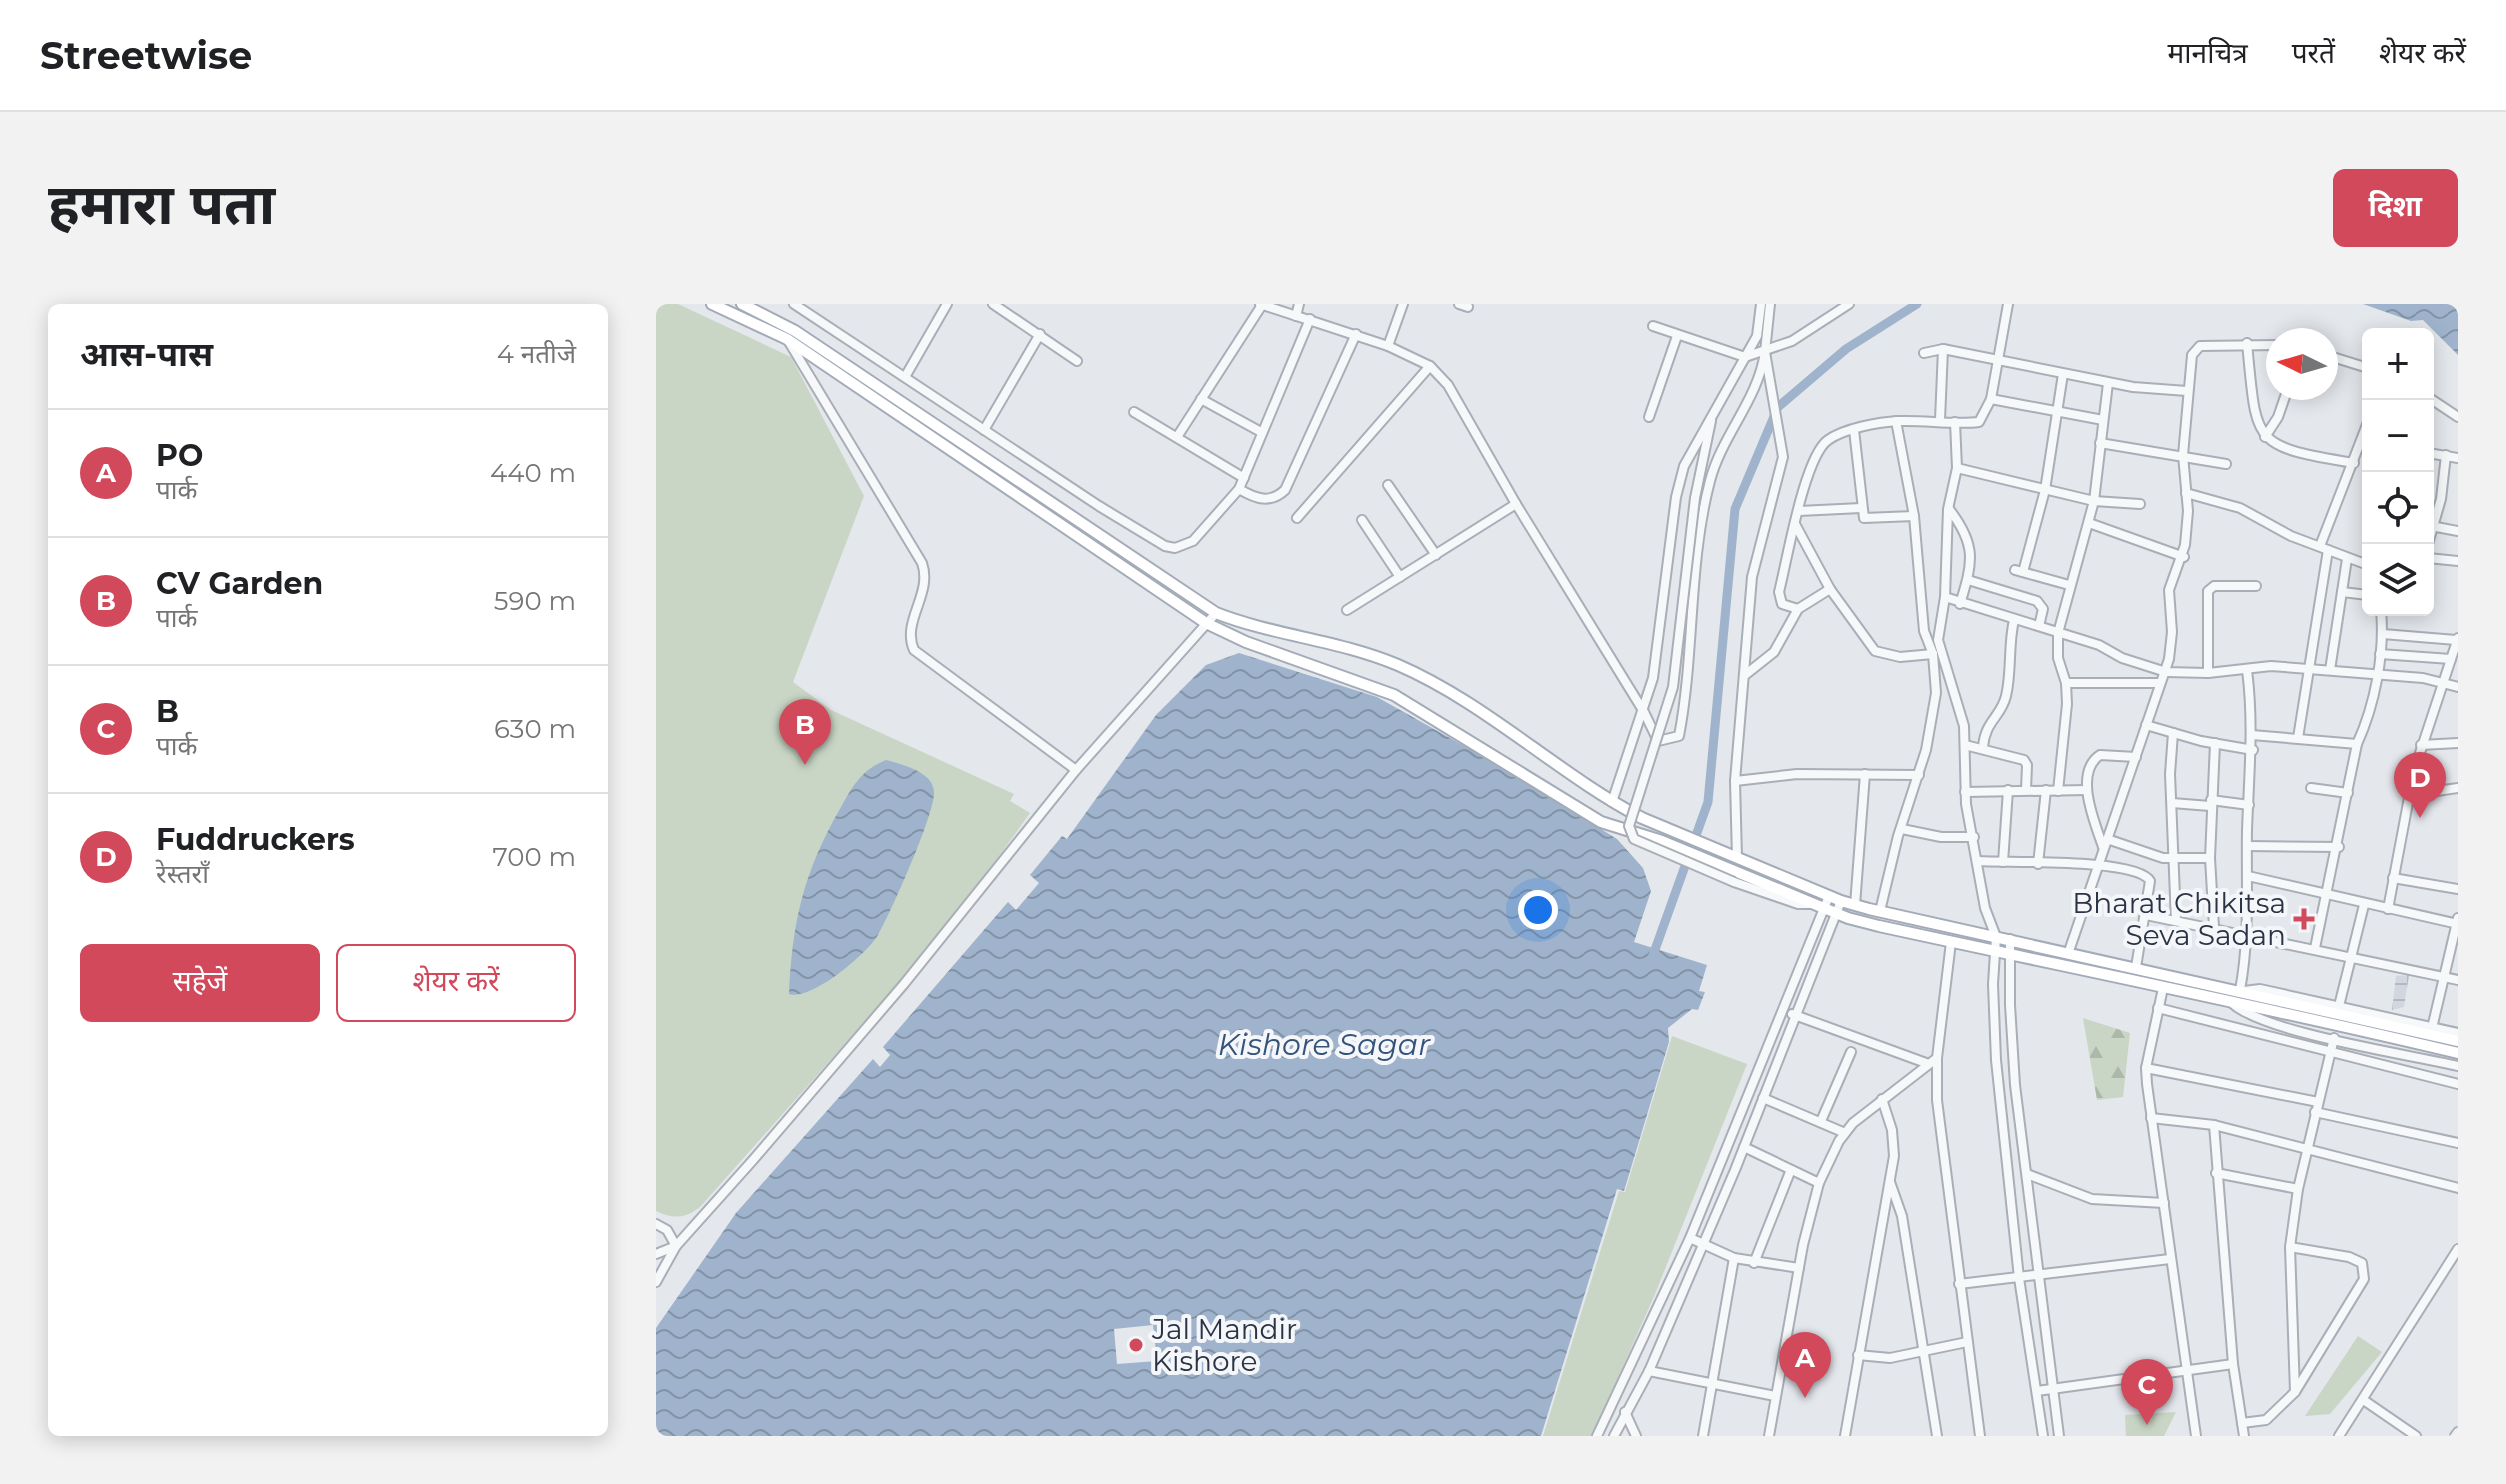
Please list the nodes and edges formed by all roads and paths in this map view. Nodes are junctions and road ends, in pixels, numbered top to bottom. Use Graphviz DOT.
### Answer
graph roads {
  1 [pos="742,304"];
  2 [pos="794,304"];
  3 [pos="947,304"];
  4 [pos="993,304"];
  5 [pos="1261,304"];
  6 [pos="1299,304"];
  7 [pos="1403,304"];
  8 [pos="1761,304"];
  9 [pos="1770,304"];
  10 [pos="1849,304"];
  11 [pos="2008,304"];
  12 [pos="720,305"];
  13 [pos="1296,316"];
  14 [pos="1310,319"];
  15 [pos="1653,326"];
  16 [pos="1040,334"];
  17 [pos="1356,334"];
  18 [pos="1677,336"];
  19 [pos="787,339"];
  20 [pos="2247,343"];
  21 [pos="2266,344"];
  22 [pos="1388,346"];
  23 [pos="1943,349"];
  24 [pos="1765,352"];
  25 [pos="1924,353"];
  26 [pos="1745,357"];
  27 [pos="2338,359"];
  28 [pos="1077,361"];
  29 [pos="2000,361"];
  30 [pos="1430,366"];
  31 [pos="2362,366"];
  32 [pos="2063,374"];
  33 [pos="905,377"];
  34 [pos="2108,383"];
  35 [pos="2187,391"];
  36 [pos="1201,399"];
  37 [pos="1991,399"];
  38 [pos="2284,400"];
  39 [pos="2432,400"];
  40 [pos="1134,412"];
  41 [pos="1713,412"];
  42 [pos="2058,413"];
  43 [pos="1649,417"];
  44 [pos="2458,417"];
  45 [pos="1940,420"];
  46 [pos="2103,420"];
  47 [pos="1896,421"];
  48 [pos="1955,422"];
  49 [pos="984,430"];
  50 [pos="1854,430"];
  51 [pos="1261,432"];
  52 [pos="1177,437"];
  53 [pos="2265,437"];
  54 [pos="2362,440"];
  55 [pos="2100,443"];
  56 [pos="2434,454"];
  57 [pos="2183,455"];
  58 [pos="2446,455"];
  59 [pos="2458,458"];
  60 [pos="2354,463"];
  61 [pos="2226,464"];
  62 [pos="1957,468"];
  63 [pos="1244,478"];
  64 [pos="1388,485"];
  65 [pos="1239,489"];
  66 [pos="2045,490"];
  67 [pos="2186,493"];
  68 [pos="2094,501"];
  69 [pos="1516,504"];
  70 [pos="2140,504"];
  71 [pos="1861,508"];
  72 [pos="1948,509"];
  73 [pos="1799,511"];
  74 [pos="1914,516"];
  75 [pos="1297,518"];
  76 [pos="2434,518"];
  77 [pos="1362,520"];
  78 [pos="2089,523"];
  79 [pos="1795,524"];
  80 [pos="2434,527"];
  81 [pos="2458,531"];
  82 [pos="2324,548"];
  83 [pos="1436,555"];
  84 [pos="2184,557"];
  85 [pos="2347,559"];
  86 [pos="2434,559"];
  87 [pos="2458,561"];
  88 [pos="2362,563"];
  89 [pos="1400,577"];
  90 [pos="1968,580"];
  91 [pos="2069,585"];
  92 [pos="2256,586"];
  93 [pos="1830,589"];
  94 [pos="2342,592"];
  95 [pos="2362,594"];
  96 [pos="1945,597"];
  97 [pos="1960,604"];
  98 [pos="1798,609"];
  99 [pos="1347,610"];
  100 [pos="1216,613"];
  101 [pos="2382,616"];
  102 [pos="2014,620"];
  103 [pos="1206,623"];
  104 [pos="2039,626"];
  105 [pos="2058,633"];
  106 [pos="2383,634"];
  107 [pos="2457,639"];
  108 [pos="1938,640"];
  109 [pos="1927,641"];
  110 [pos="1933,654"];
  111 [pos="2380,654"];
  112 [pos="2451,659"];
  113 [pos="2307,669"];
  114 [pos="2247,670"];
  115 [pos="2330,670"];
  116 [pos="2166,672"];
  117 [pos="2208,673"];
  118 [pos="2376,674"];
  119 [pos="1745,675"];
  120 [pos="2445,681"];
  121 [pos="2066,683"];
  122 [pos="2159,683"];
  123 [pos="2458,687"];
  124 [pos="1644,712"];
  125 [pos="2146,725"];
  126 [pos="2173,733"];
  127 [pos="2252,735"];
  128 [pos="2298,738"];
  129 [pos="2215,743"];
  130 [pos="2458,743"];
  131 [pos="2357,744"];
  132 [pos="1965,745"];
  133 [pos="2421,745"];
  134 [pos="1983,747"];
  135 [pos="2253,750"];
  136 [pos="2136,757"];
  137 [pos="1076,770"];
  138 [pos="1865,774"];
  139 [pos="1919,775"];
  140 [pos="1735,781"];
  141 [pos="2458,786"];
  142 [pos="2311,788"];
  143 [pos="2008,790"];
  144 [pos="2026,790"];
  145 [pos="2046,790"];
  146 [pos="2087,790"];
  147 [pos="2058,791"];
  148 [pos="1965,792"];
  149 [pos="2348,793"];
  150 [pos="2409,795"];
  151 [pos="1612,802"];
  152 [pos="2172,803"];
  153 [pos="2210,803"];
  154 [pos="2249,805"];
  155 [pos="1902,829"];
  156 [pos="1974,837"];
  157 [pos="2107,839"];
  158 [pos="2247,846"];
  159 [pos="2339,847"];
  160 [pos="2103,849"];
  161 [pos="1733,856"];
  162 [pos="2210,858"];
  163 [pos="2175,860"];
  164 [pos="1979,861"];
  165 [pos="2003,862"];
  166 [pos="2038,864"];
  167 [pos="2097,864"];
  168 [pos="2248,876"];
  169 [pos="2393,878"];
  170 [pos="2458,889"];
  171 [pos="1829,896"];
  172 [pos="2328,896"];
  173 [pos="1841,901"];
  174 [pos="1855,905"];
  175 [pos="2364,905"];
  176 [pos="1820,906"];
  177 [pos="2388,909"];
  178 [pos="1880,911"];
  179 [pos="1837,913"];
  180 [pos="2146,915"];
  181 [pos="2176,921"];
  182 [pos="2458,922"];
  183 [pos="2214,927"];
  184 [pos="2248,933"];
  185 [pos="1996,937"];
  186 [pos="2010,939"];
  187 [pos="1951,942"];
  188 [pos="2315,948"];
  189 [pos="1995,951"];
  190 [pos="2069,951"];
  191 [pos="2009,954"];
  192 [pos="2353,956"];
  193 [pos="2136,967"];
  194 [pos="2445,977"];
  195 [pos="2458,980"];
  196 [pos="2163,988"];
  197 [pos="2242,991"];
  198 [pos="2228,999"];
  199 [pos="2261,1001"];
  200 [pos="2339,1006"];
  201 [pos="2158,1008"];
  202 [pos="1784,1011"];
  203 [pos="1796,1015"];
  204 [pos="2432,1028"];
  205 [pos="2458,1033"];
  206 [pos="2334,1038"];
  207 [pos="2458,1041"];
  208 [pos="1851,1052"];
  209 [pos="2331,1053"];
  210 [pos="2458,1053"];
  211 [pos="1937,1058"];
  212 [pos="1926,1063"];
  213 [pos="2458,1066"];
  214 [pos="2146,1068"];
  215 [pos="2458,1084"];
  216 [pos="1763,1098"];
  217 [pos="1882,1099"];
  218 [pos="2318,1102"];
  219 [pos="2315,1112"];
  220 [pos="2151,1118"];
  221 [pos="1821,1121"];
  222 [pos="2214,1125"];
  223 [pos="1845,1133"];
  224 [pos="2458,1143"];
  225 [pos="1744,1147"];
  226 [pos="2307,1148"];
  227 [pos="1790,1172"];
  228 [pos="2216,1173"];
  229 [pos="2027,1174"];
  230 [pos="1890,1181"];
  231 [pos="1819,1183"];
  232 [pos="2458,1188"];
  233 [pos="2298,1189"];
  234 [pos="2164,1203"];
  235 [pos="656,1224"];
  236 [pos="1690,1238"];
  237 [pos="1703,1244"];
  238 [pos="676,1246"];
  239 [pos="2290,1247"];
  240 [pos="2458,1249"];
  241 [pos="656,1254"];
  242 [pos="1734,1258"];
  243 [pos="2170,1259"];
  244 [pos="1754,1263"];
  245 [pos="1799,1268"];
  246 [pos="2037,1276"];
  247 [pos="2019,1278"];
  248 [pos="656,1282"];
  249 [pos="1959,1284"];
  250 [pos="1967,1342"];
  251 [pos="1926,1352"];
  252 [pos="1858,1355"];
  253 [pos="2233,1364"];
  254 [pos="2188,1370"];
  255 [pos="1649,1371"];
  256 [pos="1711,1383"];
  257 [pos="2052,1389"];
  258 [pos="2037,1391"];
  259 [pos="2295,1392"];
  260 [pos="1775,1396"];
  261 [pos="2365,1401"];
  262 [pos="1625,1412"];
  263 [pos="2242,1423"];
  264 [pos="1597,1436"];
  265 [pos="1614,1436"];
  266 [pos="1636,1436"];
  267 [pos="1703,1436"];
  268 [pos="1769,1436"];
  269 [pos="1845,1436"];
  270 [pos="1937,1436"];
  271 [pos="1980,1436"];
  272 [pos="2043,1436"];
  273 [pos="2059,1436"];
  274 [pos="2196,1436"];
  275 [pos="2244,1436"];
  276 [pos="2339,1436"];
  277 [pos="2416,1436"];
  1 -- 100 [label="main road"];
  2 -- 33 [label="street"];
  3 -- 33 [label="street"];
  4 -- 16 [label="street"];
  5 -- 13 [label="street"];
  5 -- 36 [label="street"];
  6 -- 13 [label="street"];
  7 -- 22 [label="street"];
  8 -- 26 [label="street"];
  9 -- 24 [label="street"];
  10 -- 24 [label="street"];
  11 -- 29 [label="street"];
  12 -- 19 [label="main road"];
  13 -- 14 [label="street"];
  14 -- 17 [label="street"];
  14 -- 51 [label="street"];
  15 -- 18 [label="street"];
  16 -- 28 [label="street"];
  16 -- 49 [label="street"];
  17 -- 22 [label="street"];
  17 -- 65 [label="street"];
  18 -- 26 [label="street"];
  18 -- 43 [label="street"];
  19 -- 103 [label="main road"];
  19 -- 137 [label="street"];
  20 -- 21 [label="street"];
  20 -- 35 [label="street"];
  20 -- 53 [label="street"];
  22 -- 30 [label="street"];
  23 -- 25 [label="street"];
  23 -- 29 [label="street"];
  23 -- 45 [label="street"];
  24 -- 26 [label="street"];
  24 -- 119 [label="street"];
  24 -- 124 [label="street"];
  26 -- 41 [label="street"];
  27 -- 31 [label="street"];
  29 -- 32 [label="street"];
  29 -- 37 [label="street"];
  30 -- 69 [label="street"];
  30 -- 75 [label="street"];
  32 -- 34 [label="street"];
  32 -- 42 [label="street"];
  33 -- 49 [label="street"];
  34 -- 35 [label="street"];
  34 -- 46 [label="street"];
  35 -- 57 [label="street"];
  36 -- 51 [label="street"];
  36 -- 52 [label="street"];
  37 -- 42 [label="street"];
  37 -- 48 [label="street"];
  38 -- 53 [label="street"];
  39 -- 44 [label="street"];
  40 -- 52 [label="street"];
  41 -- 124 [label="street"];
  41 -- 176 [label="street, bridge"];
  42 -- 46 [label="street"];
  42 -- 66 [label="street"];
  45 -- 47 [label="street"];
  45 -- 48 [label="street"];
  46 -- 55 [label="street"];
  47 -- 50 [label="street"];
  47 -- 74 [label="street"];
  48 -- 62 [label="street"];
  49 -- 65 [label="street"];
  50 -- 71 [label="street"];
  50 -- 73 [label="street"];
  51 -- 63 [label="street"];
  52 -- 63 [label="street"];
  53 -- 60 [label="street"];
  54 -- 60 [label="street"];
  55 -- 57 [label="street"];
  55 -- 68 [label="street"];
  56 -- 58 [label="street"];
  57 -- 61 [label="street"];
  57 -- 67 [label="street"];
  58 -- 59 [label="street"];
  58 -- 76 [label="street"];
  60 -- 82 [label="street"];
  62 -- 66 [label="street"];
  62 -- 72 [label="street"];
  63 -- 65 [label="street"];
  64 -- 83 [label="street"];
  66 -- 68 [label="street"];
  66 -- 91 [label="street"];
  67 -- 82 [label="street"];
  67 -- 84 [label="street"];
  68 -- 70 [label="street"];
  68 -- 78 [label="street"];
  69 -- 83 [label="street"];
  69 -- 124 [label="street"];
  71 -- 73 [label="street"];
  71 -- 74 [label="street"];
  72 -- 90 [label="street"];
  72 -- 96 [label="street"];
  73 -- 79 [label="street"];
  74 -- 109 [label="street"];
  77 -- 89 [label="street"];
  78 -- 84 [label="street"];
  78 -- 91 [label="street"];
  79 -- 93 [label="street"];
  79 -- 98 [label="street"];
  80 -- 81 [label="street"];
  82 -- 85 [label="street"];
  82 -- 113 [label="street"];
  83 -- 89 [label="street"];
  84 -- 116 [label="street"];
  85 -- 88 [label="street"];
  85 -- 94 [label="street"];
  86 -- 87 [label="street"];
  89 -- 99 [label="street"];
  90 -- 97 [label="street"];
  90 -- 104 [label="street"];
  91 -- 105 [label="street"];
  92 -- 117 [label="street"];
  93 -- 98 [label="street"];
  93 -- 110 [label="street"];
  94 -- 95 [label="street"];
  94 -- 115 [label="street"];
  96 -- 97 [label="street"];
  96 -- 108 [label="street"];
  97 -- 102 [label="street"];
  98 -- 119 [label="street"];
  100 -- 103 [label="street"];
  100 -- 151 [label="main road"];
  101 -- 106 [label="street"];
  102 -- 104 [label="street"];
  102 -- 134 [label="street"];
  103 -- 137 [label="street"];
  103 -- 176 [label="main road"];
  104 -- 105 [label="street"];
  105 -- 116 [label="street"];
  105 -- 121 [label="street"];
  106 -- 107 [label="street"];
  106 -- 111 [label="street"];
  107 -- 112 [label="street"];
  108 -- 109 [label="street"];
  108 -- 132 [label="street"];
  109 -- 110 [label="street"];
  110 -- 139 [label="street"];
  111 -- 112 [label="street"];
  111 -- 118 [label="street"];
  112 -- 120 [label="street"];
  113 -- 114 [label="street"];
  113 -- 115 [label="street"];
  113 -- 128 [label="street"];
  114 -- 117 [label="street"];
  114 -- 127 [label="street"];
  115 -- 118 [label="street"];
  116 -- 117 [label="street"];
  116 -- 122 [label="street"];
  118 -- 120 [label="street"];
  118 -- 131 [label="street"];
  119 -- 140 [label="street"];
  120 -- 123 [label="street"];
  120 -- 133 [label="street"];
  121 -- 122 [label="street"];
  121 -- 147 [label="street"];
  122 -- 125 [label="street"];
  124 -- 151 [label="street"];
  125 -- 126 [label="street"];
  125 -- 136 [label="street"];
  126 -- 129 [label="street"];
  126 -- 152 [label="street"];
  127 -- 128 [label="street"];
  127 -- 135 [label="street"];
  128 -- 131 [label="street"];
  129 -- 135 [label="street"];
  129 -- 153 [label="street"];
  130 -- 133 [label="street"];
  131 -- 149 [label="street"];
  132 -- 134 [label="street"];
  132 -- 148 [label="street"];
  133 -- 150 [label="street"];
  134 -- 144 [label="street"];
  135 -- 154 [label="street"];
  136 -- 146 [label="street"];
  136 -- 157 [label="street"];
  137 -- 238 [label="street"];
  138 -- 139 [label="street"];
  138 -- 140 [label="street"];
  138 -- 174 [label="street"];
  139 -- 155 [label="street"];
  140 -- 161 [label="street"];
  141 -- 150 [label="street"];
  142 -- 149 [label="street"];
  143 -- 144 [label="street"];
  143 -- 148 [label="street"];
  143 -- 165 [label="street"];
  144 -- 145 [label="street"];
  145 -- 147 [label="street"];
  145 -- 166 [label="street"];
  146 -- 147 [label="street"];
  146 -- 160 [label="street"];
  148 -- 156 [label="street"];
  149 -- 159 [label="street"];
  150 -- 169 [label="street"];
  151 -- 161 [label="main road"];
  152 -- 153 [label="street"];
  152 -- 163 [label="street"];
  153 -- 154 [label="street"];
  153 -- 162 [label="street"];
  154 -- 158 [label="street"];
  155 -- 156 [label="street"];
  155 -- 178 [label="street"];
  156 -- 164 [label="street"];
  157 -- 160 [label="street"];
  157 -- 163 [label="street"];
  158 -- 159 [label="street"];
  158 -- 168 [label="street"];
  159 -- 172 [label="street"];
  160 -- 167 [label="street"];
  161 -- 171 [label="main road"];
  162 -- 163 [label="street"];
  162 -- 183 [label="street"];
  163 -- 181 [label="street"];
  164 -- 165 [label="street"];
  164 -- 185 [label="street"];
  165 -- 166 [label="street"];
  166 -- 167 [label="street"];
  167 -- 180 [label="street"];
  167 -- 190 [label="street"];
  168 -- 172 [label="street"];
  168 -- 184 [label="street"];
  169 -- 170 [label="street"];
  169 -- 177 [label="street"];
  171 -- 173 [label="main road"];
  171 -- 176 [label="street"];
  172 -- 175 [label="street"];
  172 -- 188 [label="street"];
  173 -- 174 [label="main road"];
  173 -- 179 [label="street"];
  174 -- 178 [label="main road"];
  175 -- 177 [label="street"];
  175 -- 192 [label="street"];
  176 -- 179 [label="main road"];
  176 -- 202 [label="street"];
  177 -- 182 [label="street"];
  178 -- 185 [label="main road"];
  179 -- 187 [label="main road"];
  179 -- 203 [label="street"];
  180 -- 181 [label="street"];
  180 -- 193 [label="street"];
  181 -- 183 [label="street"];
  182 -- 194 [label="street"];
  183 -- 184 [label="street"];
  184 -- 188 [label="street"];
  184 -- 197 [label="street"];
  185 -- 186 [label="main road"];
  185 -- 189 [label="street"];
  186 -- 190 [label="main road"];
  186 -- 191 [label="street"];
  187 -- 189 [label="main road"];
  187 -- 211 [label="street"];
  188 -- 192 [label="street"];
  189 -- 191 [label="main road"];
  189 -- 247 [label="street"];
  190 -- 193 [label="main road"];
  191 -- 196 [label="main road"];
  191 -- 229 [label="street"];
  192 -- 194 [label="street"];
  192 -- 200 [label="street"];
  193 -- 197 [label="main road"];
  194 -- 195 [label="street"];
  194 -- 204 [label="street"];
  196 -- 198 [label="main road"];
  196 -- 201 [label="street"];
  197 -- 199 [label="main road"];
  197 -- 200 [label="street"];
  198 -- 199 [label="main road"];
  198 -- 206 [label="street"];
  199 -- 207 [label="main road"];
  199 -- 210 [label="main road"];
  200 -- 204 [label="street"];
  201 -- 209 [label="street"];
  201 -- 214 [label="street"];
  202 -- 203 [label="street"];
  202 -- 236 [label="street"];
  203 -- 212 [label="street"];
  203 -- 216 [label="street"];
  204 -- 205 [label="street"];
  206 -- 209 [label="street"];
  206 -- 213 [label="street"];
  208 -- 221 [label="street"];
  209 -- 215 [label="street"];
  209 -- 218 [label="street"];
  211 -- 212 [label="street"];
  211 -- 249 [label="street"];
  212 -- 217 [label="street"];
  214 -- 218 [label="street"];
  214 -- 220 [label="street"];
  216 -- 221 [label="street"];
  216 -- 225 [label="street"];
  217 -- 223 [label="street"];
  217 -- 230 [label="street"];
  218 -- 219 [label="street"];
  219 -- 224 [label="street"];
  219 -- 226 [label="street"];
  220 -- 222 [label="street"];
  220 -- 234 [label="street"];
  221 -- 223 [label="street"];
  222 -- 226 [label="street"];
  222 -- 228 [label="street"];
  223 -- 231 [label="street"];
  225 -- 227 [label="street"];
  225 -- 237 [label="street"];
  226 -- 232 [label="street"];
  226 -- 233 [label="street"];
  227 -- 231 [label="street"];
  227 -- 244 [label="street"];
  228 -- 233 [label="street"];
  228 -- 253 [label="street"];
  229 -- 234 [label="street"];
  229 -- 246 [label="street"];
  230 -- 251 [label="street"];
  230 -- 252 [label="street"];
  231 -- 245 [label="street"];
  233 -- 239 [label="street"];
  234 -- 243 [label="street"];
  235 -- 238 [label="street"];
  236 -- 237 [label="street"];
  236 -- 264 [label="street"];
  237 -- 242 [label="street"];
  237 -- 255 [label="street"];
  238 -- 241 [label="street"];
  238 -- 248 [label="street"];
  239 -- 259 [label="street"];
  239 -- 259 [label="street"];
  240 -- 261 [label="street"];
  242 -- 244 [label="street"];
  242 -- 256 [label="street"];
  243 -- 246 [label="street"];
  243 -- 254 [label="street"];
  244 -- 245 [label="street"];
  245 -- 260 [label="street"];
  246 -- 247 [label="street"];
  246 -- 257 [label="street"];
  247 -- 249 [label="street"];
  247 -- 258 [label="street"];
  249 -- 250 [label="street"];
  250 -- 251 [label="street"];
  250 -- 271 [label="street"];
  251 -- 252 [label="street"];
  251 -- 270 [label="street"];
  252 -- 269 [label="street"];
  253 -- 254 [label="street"];
  253 -- 263 [label="street"];
  254 -- 257 [label="street"];
  254 -- 274 [label="street"];
  255 -- 256 [label="street"];
  255 -- 262 [label="street"];
  256 -- 260 [label="street"];
  256 -- 267 [label="street"];
  257 -- 258 [label="street"];
  257 -- 273 [label="street"];
  258 -- 272 [label="street"];
  259 -- 263 [label="street"];
  260 -- 268 [label="street"];
  261 -- 276 [label="street"];
  261 -- 277 [label="street"];
  262 -- 265 [label="street"];
  262 -- 266 [label="street"];
  263 -- 275 [label="street"];
}
